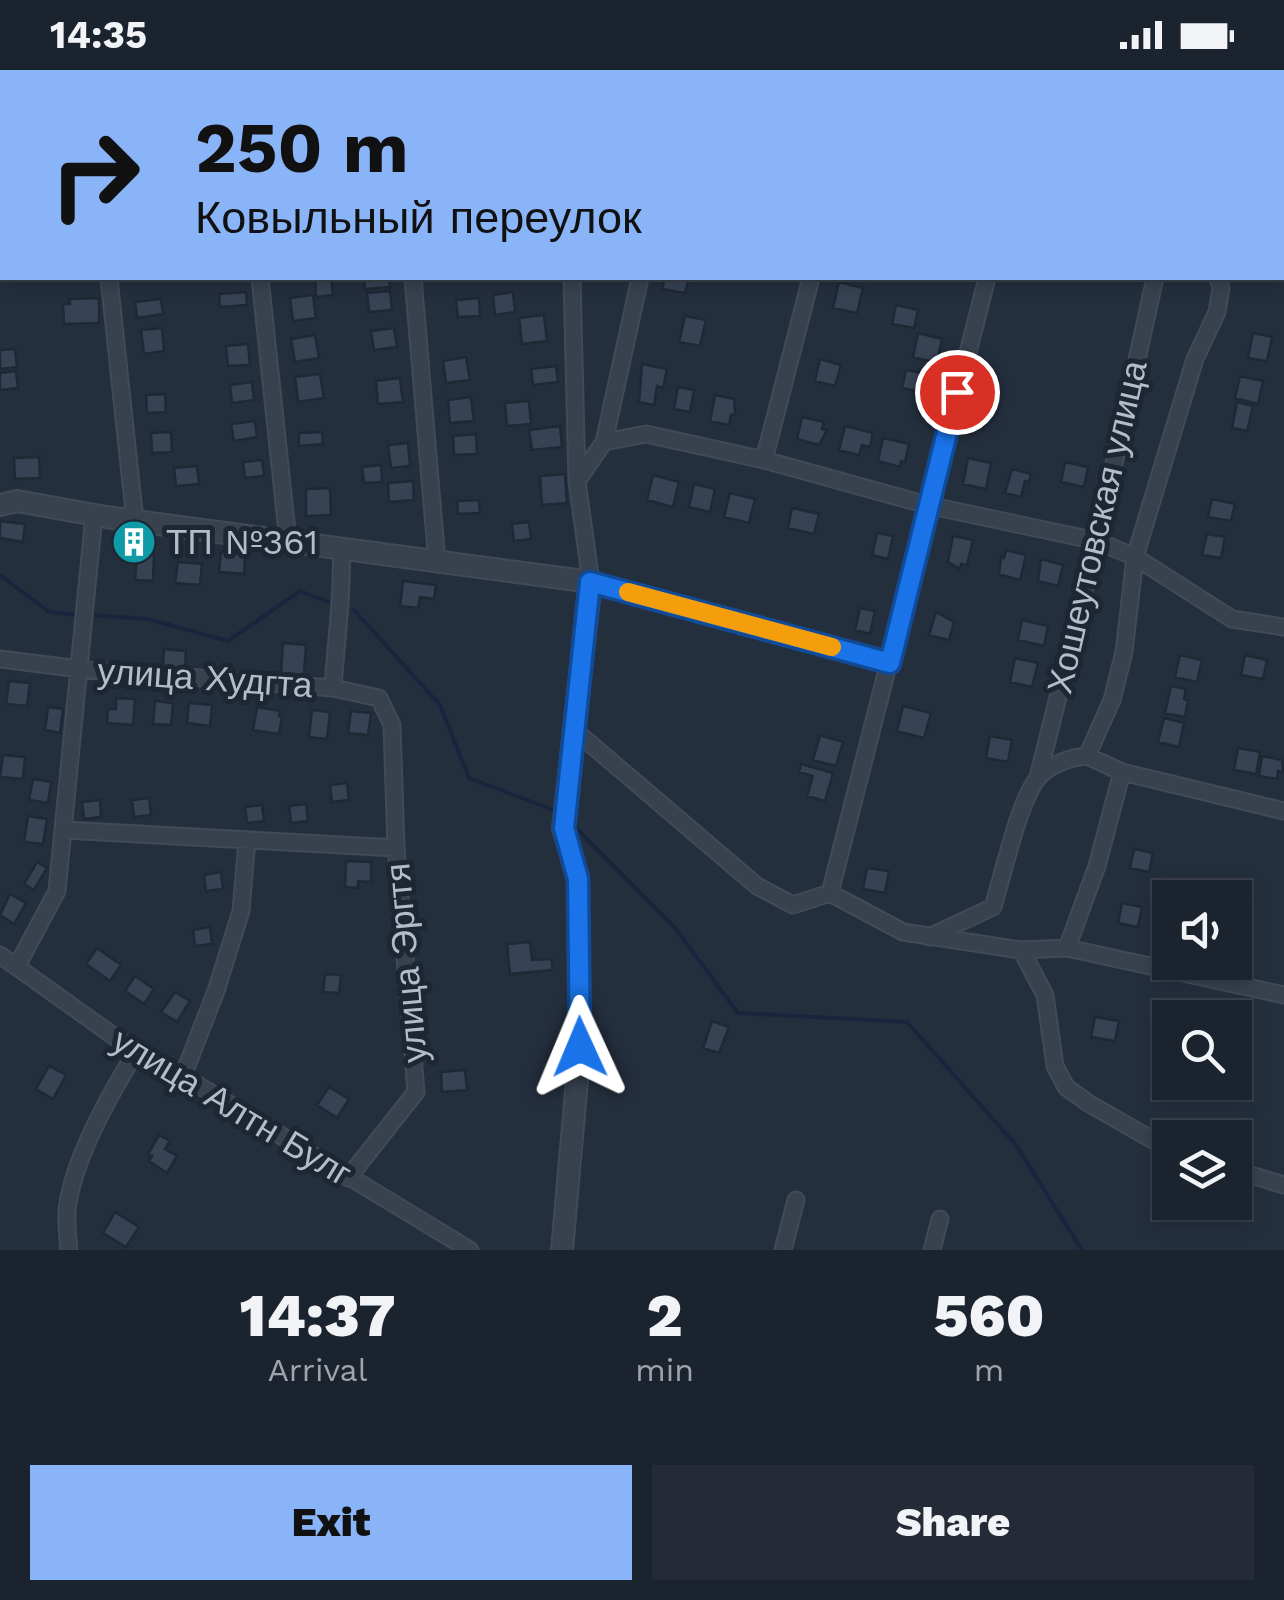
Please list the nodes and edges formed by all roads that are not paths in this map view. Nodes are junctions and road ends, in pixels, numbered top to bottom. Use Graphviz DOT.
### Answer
graph roads {
  1 [pos="109,280"];
  2 [pos="260,280"];
  3 [pos="412,280"];
  4 [pos="572,280"];
  5 [pos="640,280"];
  6 [pos="811,280"];
  7 [pos="985,280"];
  8 [pos="1155,280"];
  9 [pos="1219,280"];
  10 [pos="604,442"];
  11 [pos="764,460"];
  12 [pos="578,482"];
  13 [pos="0,504"];
  14 [pos="927,506"];
  15 [pos="92,514"];
  16 [pos="135,521"];
  17 [pos="1097,540"];
  18 [pos="288,541"];
  19 [pos="341,548"];
  20 [pos="1135,558"];
  21 [pos="437,562"];
  22 [pos="590,582"];
  23 [pos="1284,627"];
  24 [pos="0,659"];
  25 [pos="890,663"];
  26 [pos="80,669"];
  27 [pos="333,688"];
  28 [pos="392,725"];
  29 [pos="573,729"];
  30 [pos="1087,756"];
  31 [pos="1122,772"];
  32 [pos="1038,777"];
  33 [pos="1284,811"];
  34 [pos="65,830"];
  35 [pos="248,840"];
  36 [pos="396,848"];
  37 [pos="830,893"];
  38 [pos="929,936"];
  39 [pos="1067,948"];
  40 [pos="1021,950"];
  41 [pos="0,956"];
  42 [pos="17,966"];
  43 [pos="1284,995"];
  44 [pos="136,1052"];
  45 [pos="182,1076"];
  46 [pos="1152,1140"];
  47 [pos="1252,1175"];
  48 [pos="348,1178"];
  49 [pos="1284,1185"];
  50 [pos="796,1200"];
  51 [pos="940,1219"];
  52 [pos="69,1250"];
  53 [pos="470,1250"];
  54 [pos="562,1250"];
  55 [pos="784,1250"];
  56 [pos="932,1250"];
  1 -- 16 [label="street"];
  2 -- 18 [label="street"];
  3 -- 21 [label="street"];
  4 -- 12 [label="street"];
  5 -- 10 [label="street"];
  6 -- 11 [label="street"];
  7 -- 14 [label="street"];
  8 -- 17 [label="street, Хошеутовская улица"];
  9 -- 20 [label="street"];
  10 -- 11 [label="street"];
  10 -- 12 [label="street"];
  11 -- 14 [label="street"];
  12 -- 22 [label="street"];
  13 -- 15 [label="street"];
  14 -- 17 [label="street"];
  14 -- 25 [label="street"];
  15 -- 16 [label="street"];
  15 -- 26 [label="street"];
  16 -- 18 [label="street"];
  17 -- 20 [label="street"];
  17 -- 32 [label="street, Хошеутовская улица"];
  18 -- 19 [label="street"];
  19 -- 21 [label="street"];
  19 -- 27 [label="street"];
  20 -- 23 [label="street"];
  20 -- 30 [label="street"];
  21 -- 22 [label="street"];
  22 -- 25 [label="street"];
  22 -- 29 [label="street"];
  24 -- 26 [label="street, улица Худгта"];
  25 -- 37 [label="street"];
  26 -- 27 [label="street, улица Худгта"];
  26 -- 34 [label="street"];
  27 -- 28 [label="street, улица Худгта"];
  28 -- 36 [label="street, улица Эргтя"];
  29 -- 37 [label="street"];
  29 -- 54 [label="street"];
  30 -- 31 [label="street"];
  30 -- 32 [label="street"];
  31 -- 33 [label="street"];
  31 -- 39 [label="street"];
  32 -- 38 [label="street, Хошеутовская улица"];
  34 -- 35 [label="street"];
  34 -- 42 [label="street"];
  35 -- 36 [label="street"];
  35 -- 45 [label="street"];
  36 -- 48 [label="street, улица Эргтя"];
  37 -- 38 [label="street"];
  38 -- 40 [label="street"];
  39 -- 40 [label="street"];
  39 -- 43 [label="street"];
  40 -- 46 [label="street"];
  41 -- 42 [label="street, улица Алтн Булг"];
  42 -- 44 [label="street, улица Алтн Булг"];
  44 -- 45 [label="street, улица Алтн Булг"];
  44 -- 52 [label="street"];
  45 -- 48 [label="street, улица Алтн Булг"];
  47 -- 49 [label="street"];
  48 -- 53 [label="street, улица Алтн Булг"];
  50 -- 55 [label="street"];
  51 -- 56 [label="street"];
}
